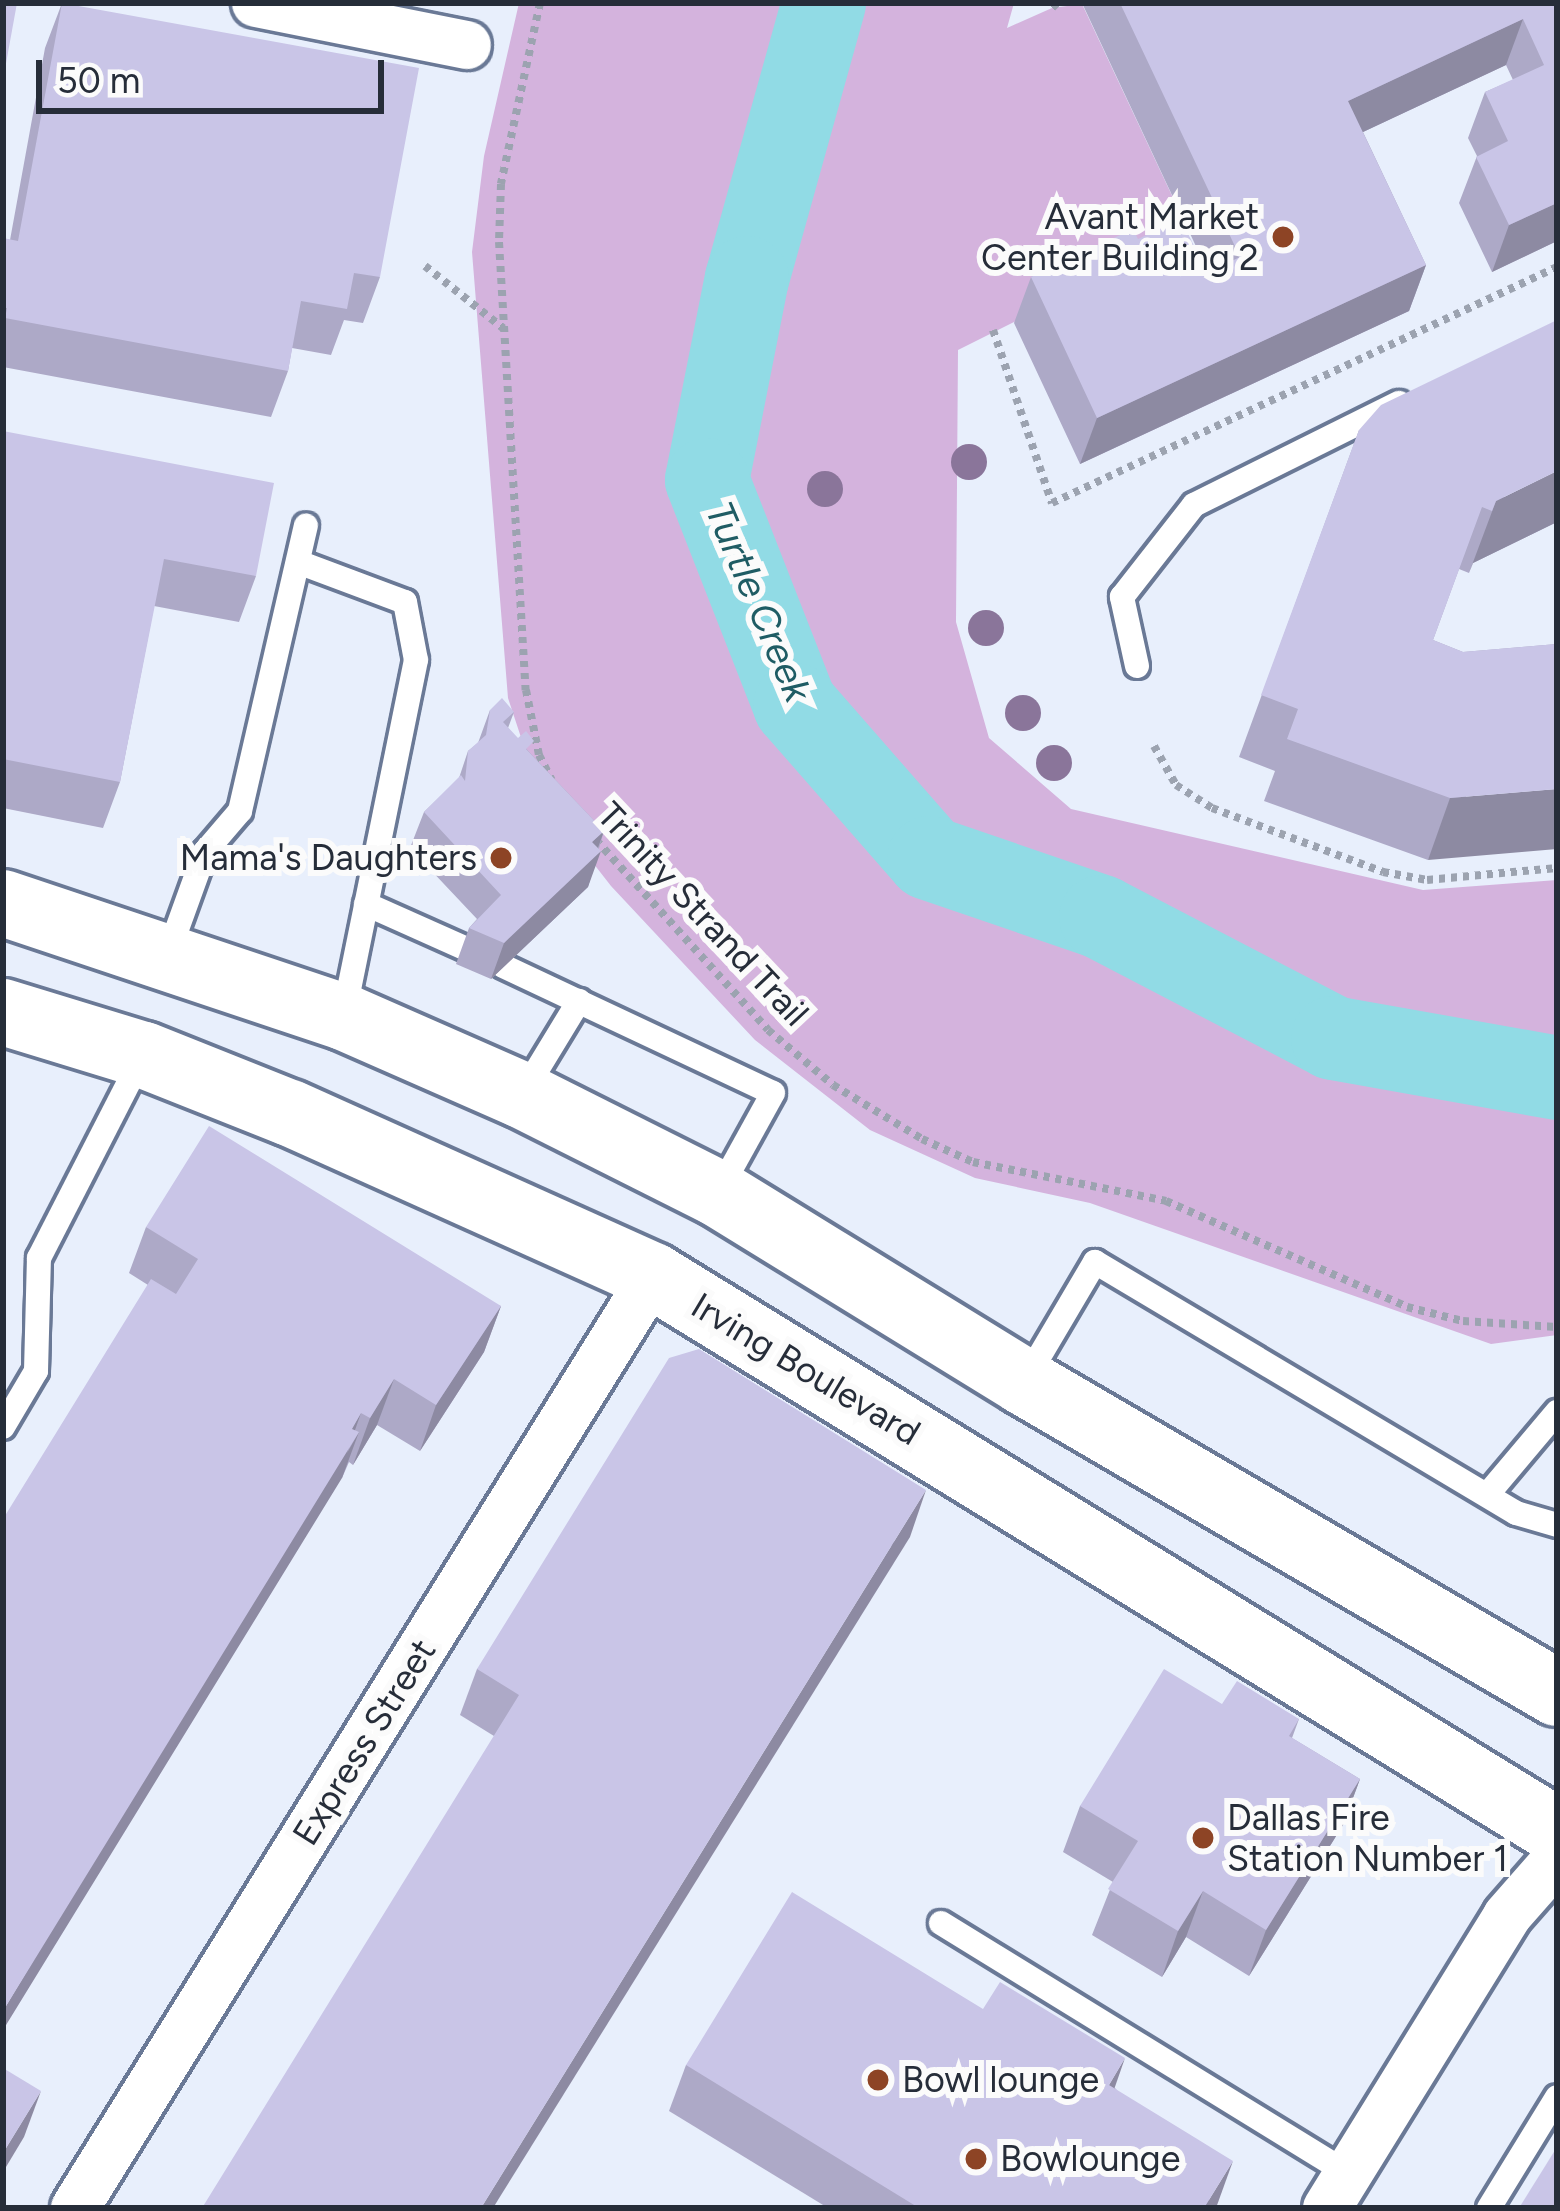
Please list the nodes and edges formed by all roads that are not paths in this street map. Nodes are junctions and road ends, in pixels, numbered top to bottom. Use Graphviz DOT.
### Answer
graph roads {
  1 [pos="256,3"];
  2 [pos="467,45"];
  3 [pos="1429,388"];
  4 [pos="307,526"];
  5 [pos="298,562"];
  6 [pos="1137,666"];
  7 [pos="3,903"];
  8 [pos="366,904"];
  9 [pos="470,950"];
  10 [pos="168,954"];
  11 [pos="503,966"];
  12 [pos="579,1000"];
  13 [pos="3,1012"];
  14 [pos="344,1017"];
  15 [pos="143,1055"];
  16 [pos="522,1095"];
  17 [pos="717,1193"];
  18 [pos="652,1276"];
  19 [pos="1024,1382"];
  20 [pos="1557,1412"];
  21 [pos="3,1426"];
  22 [pos="1487,1495"];
  23 [pos="1557,1525"];
  24 [pos="1557,1694"];
  25 [pos="1557,1831"];
  26 [pos="1557,1859"];
  27 [pos="941,1923"];
  28 [pos="1557,2097"];
  29 [pos="1337,2191"];
  30 [pos="76,2208"];
  31 [pos="1489,2208"];
  1 -- 2 [label="street"];
  3 -- 6 [label="lane"];
  4 -- 5 [label="lane"];
  5 -- 8 [label="lane"];
  5 -- 10 [label="lane"];
  7 -- 10 [label="main road"];
  8 -- 9 [label="lane"];
  8 -- 14 [label="lane"];
  10 -- 14 [label="main road"];
  10 -- 15 [label="main road"];
  11 -- 12 [label="lane"];
  12 -- 16 [label="lane"];
  12 -- 17 [label="lane"];
  13 -- 15 [label="main road, Irving Boulevard"];
  14 -- 16 [label="main road"];
  15 -- 18 [label="main road, Irving Boulevard"];
  15 -- 21 [label="lane"];
  16 -- 17 [label="main road"];
  17 -- 18 [label="main road"];
  17 -- 19 [label="main road"];
  18 -- 25 [label="main road, Irving Boulevard"];
  18 -- 30 [label="street, Express Street"];
  19 -- 22 [label="lane"];
  19 -- 24 [label="main road"];
  20 -- 22 [label="lane"];
  22 -- 23 [label="lane"];
  26 -- 29 [label="street"];
  27 -- 29 [label="lane"];
  28 -- 31 [label="lane"];
}
